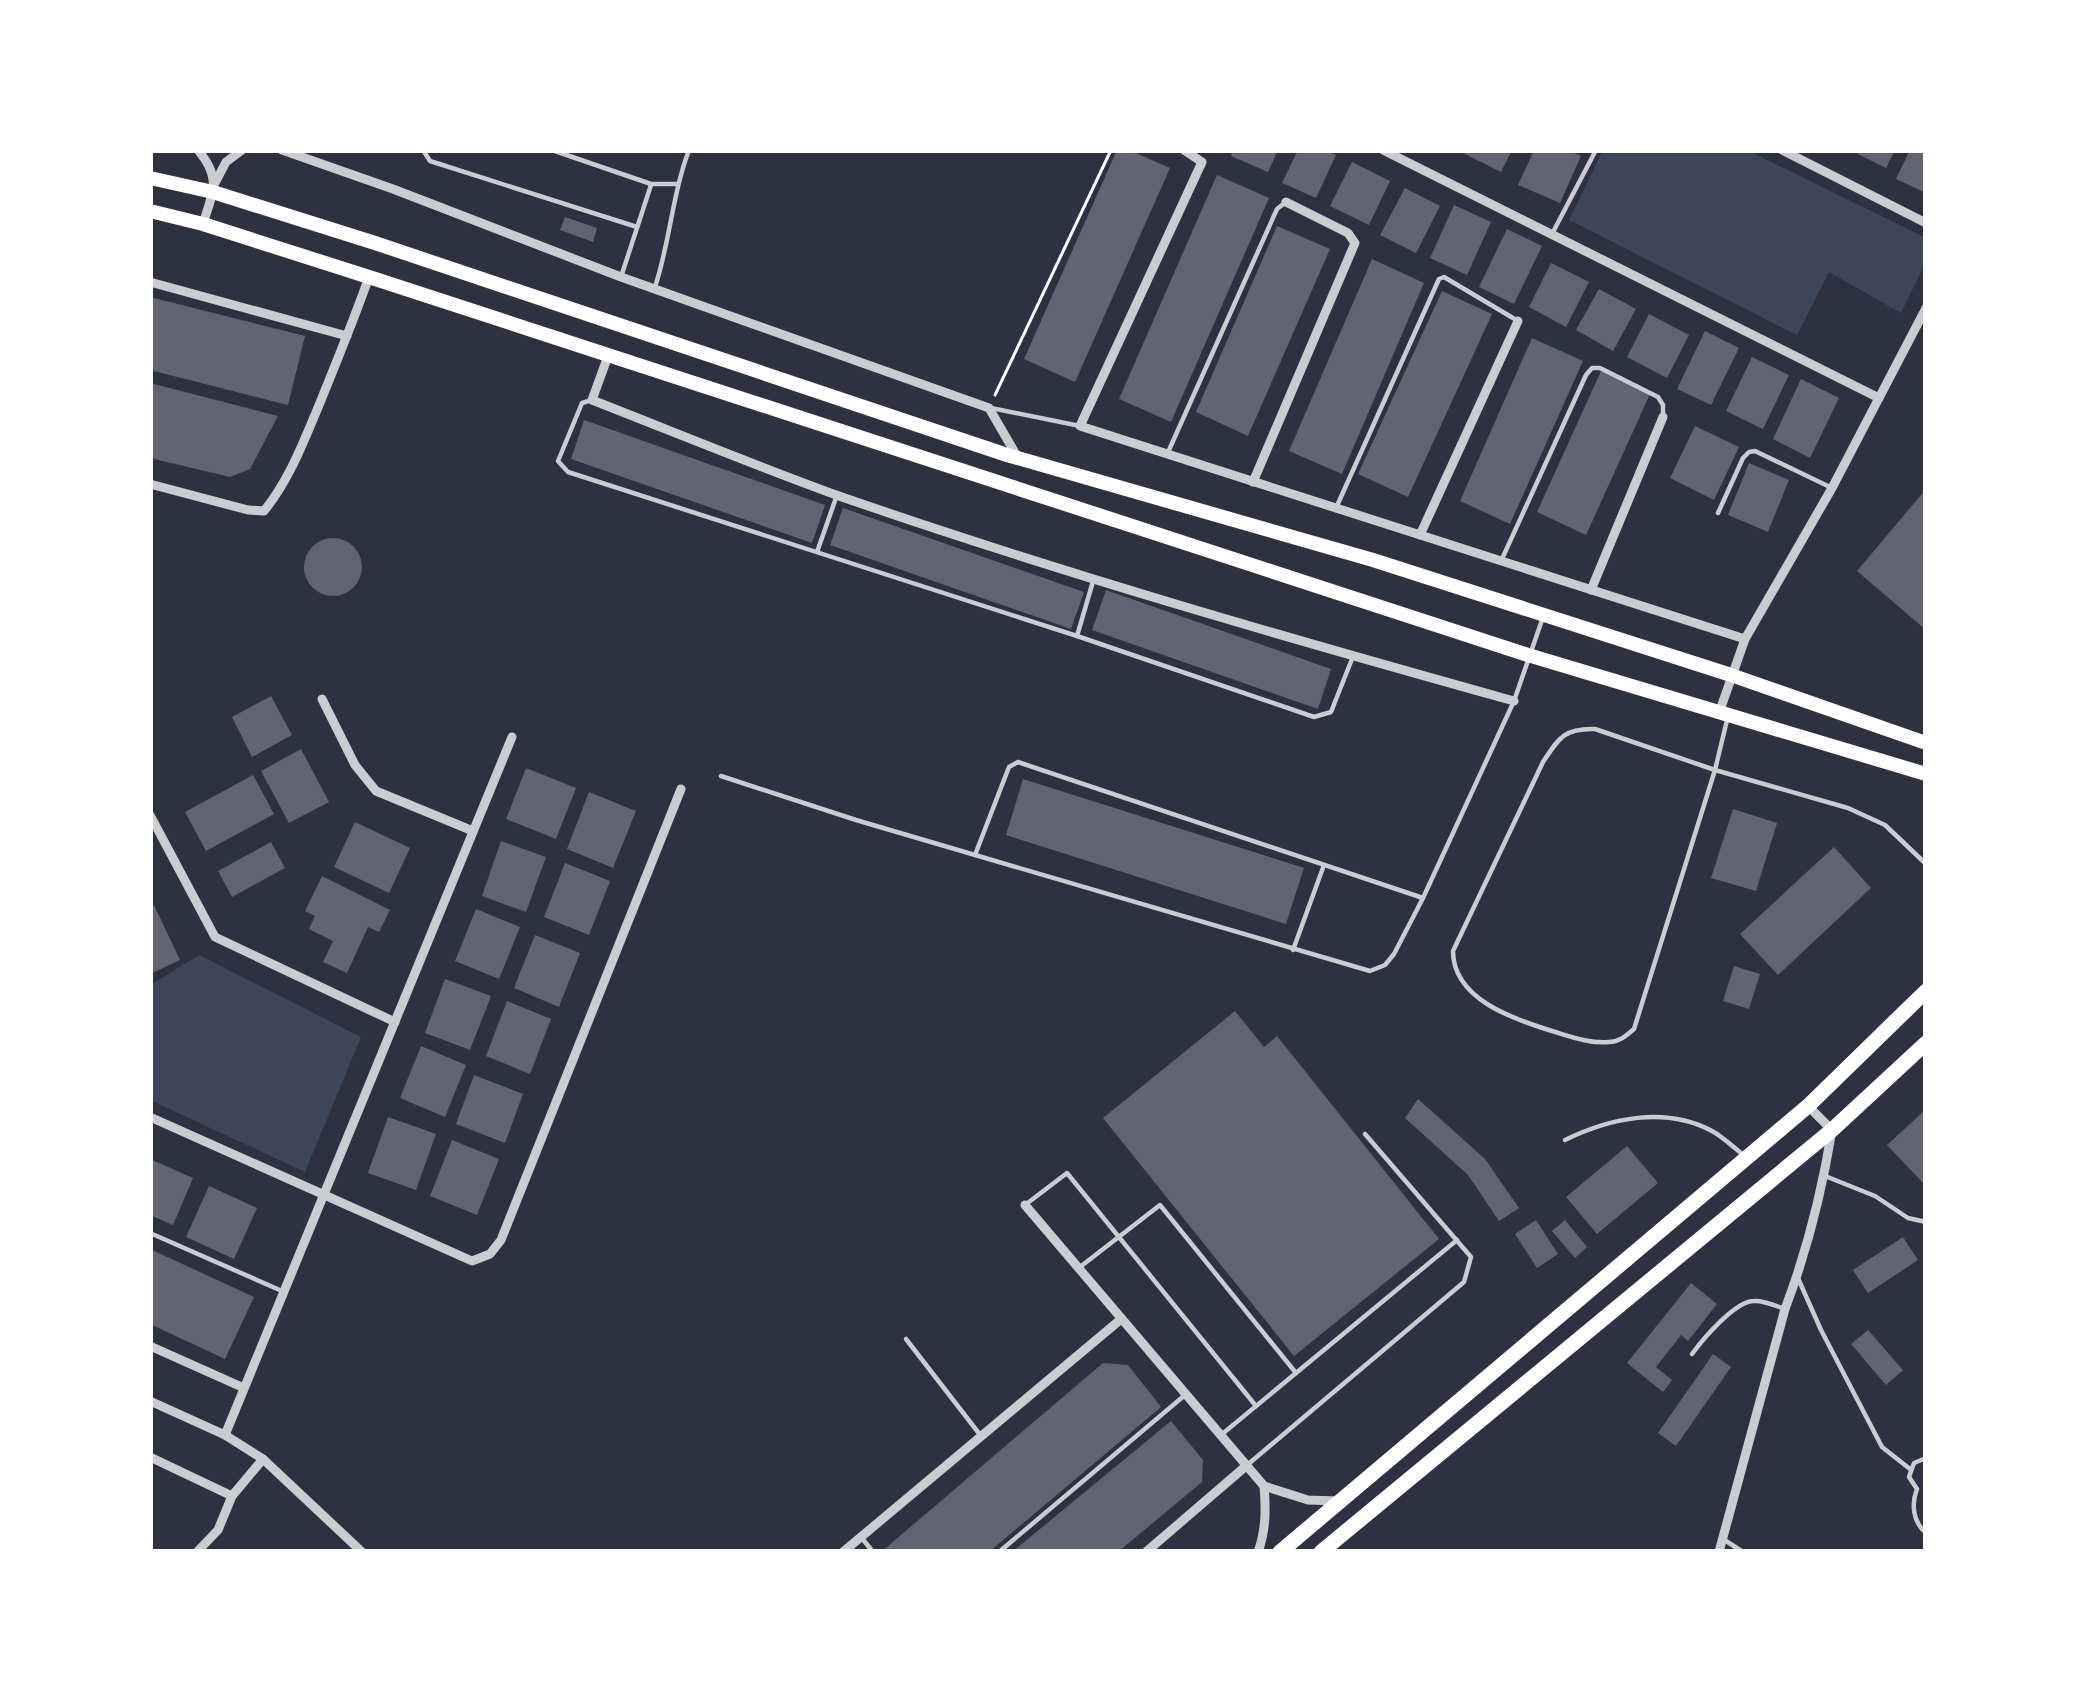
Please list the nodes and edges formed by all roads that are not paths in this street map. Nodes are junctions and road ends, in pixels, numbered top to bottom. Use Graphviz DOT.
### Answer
graph roads {
  1 [pos="198,150"];
  2 [pos="242,150"];
  3 [pos="282,150"];
  4 [pos="423,150"];
  5 [pos="552,150"];
  6 [pos="689,150"];
  7 [pos="1184,150"];
  8 [pos="1383,150"];
  9 [pos="1595,150"];
  10 [pos="1782,150"];
  11 [pos="150,178"];
  12 [pos="652,184"];
  13 [pos="677,184"];
  14 [pos="214,188"];
  15 [pos="1286,202"];
  16 [pos="150,211"];
  17 [pos="1926,223"];
  18 [pos="203,224"];
  19 [pos="637,226"];
  20 [pos="1552,234"];
  21 [pos="369,277"];
  22 [pos="621,277"];
  23 [pos="150,282"];
  24 [pos="655,287"];
  25 [pos="1926,308"];
  26 [pos="1518,321"];
  27 [pos="347,336"];
  28 [pos="608,356"];
  29 [pos="1879,398"];
  30 [pos="592,400"];
  31 [pos="989,408"];
  32 [pos="1663,417"];
  33 [pos="1079,426"];
  34 [pos="1167,454"];
  35 [pos="1018,458"];
  36 [pos="1061,472"];
  37 [pos="1253,482"];
  38 [pos="150,484"];
  39 [pos="1832,488"];
  40 [pos="837,495"];
  41 [pos="1055,502"];
  42 [pos="1336,508"];
  43 [pos="1718,513"];
  44 [pos="1420,535"];
  45 [pos="817,553"];
  46 [pos="1501,561"];
  47 [pos="1094,578"];
  48 [pos="1591,590"];
  49 [pos="1544,614"];
  50 [pos="1077,636"];
  51 [pos="1745,639"];
  52 [pos="1528,655"];
  53 [pos="1353,656"];
  54 [pos="1731,675"];
  55 [pos="322,699"];
  56 [pos="1514,701"];
  57 [pos="1723,714"];
  58 [pos="512,736"];
  59 [pos="1926,743"];
  60 [pos="1715,770"];
  61 [pos="1926,774"];
  62 [pos="721,776"];
  63 [pos="681,789"];
  64 [pos="150,815"];
  65 [pos="473,832"];
  66 [pos="975,855"];
  67 [pos="1926,864"];
  68 [pos="1324,865"];
  69 [pos="1423,898"];
  70 [pos="1293,950"];
  71 [pos="1926,992"];
  72 [pos="394,1022"];
  73 [pos="1926,1043"];
  74 [pos="1808,1106"];
  75 [pos="150,1117"];
  76 [pos="1832,1130"];
  77 [pos="1365,1134"];
  78 [pos="1565,1140"];
  79 [pos="1747,1158"];
  80 [pos="1825,1176"];
  81 [pos="323,1195"];
  82 [pos="1025,1205"];
  83 [pos="1926,1222"];
  84 [pos="150,1233"];
  85 [pos="1118,1238"];
  86 [pos="1457,1240"];
  87 [pos="1078,1269"];
  88 [pos="1797,1276"];
  89 [pos="284,1292"];
  90 [pos="1785,1309"];
  91 [pos="1120,1319"];
  92 [pos="906,1339"];
  93 [pos="150,1346"];
  94 [pos="1692,1354"];
  95 [pos="1296,1373"];
  96 [pos="244,1388"];
  97 [pos="1185,1395"];
  98 [pos="150,1400"];
  99 [pos="1256,1406"];
  100 [pos="225,1435"];
  101 [pos="981,1436"];
  102 [pos="1220,1436"];
  103 [pos="150,1456"];
  104 [pos="1926,1458"];
  105 [pos="263,1459"];
  106 [pos="1246,1466"];
  107 [pos="1910,1469"];
  108 [pos="1264,1486"];
  109 [pos="1917,1489"];
  110 [pos="1926,1492"];
  111 [pos="232,1496"];
  112 [pos="1340,1502"];
  113 [pos="1926,1533"];
  114 [pos="861,1537"];
  115 [pos="1722,1539"];
  116 [pos="197,1552"];
  117 [pos="362,1552"];
  118 [pos="843,1552"];
  119 [pos="873,1552"];
  120 [pos="999,1552"];
  121 [pos="1146,1552"];
  122 [pos="1258,1552"];
  123 [pos="1280,1552"];
  124 [pos="1321,1552"];
  125 [pos="1719,1552"];
  126 [pos="1743,1552"];
  1 -- 14 [label="street"];
  2 -- 14 [label="street"];
  3 -- 22 [label="street"];
  4 -- 19 [label="lane"];
  5 -- 12 [label="lane"];
  6 -- 13 [label="lane"];
  7 -- 33 [label="street"];
  8 -- 20 [label="street"];
  9 -- 20 [label="lane"];
  10 -- 17 [label="street"];
  11 -- 14 [label="main road"];
  12 -- 13 [label="lane"];
  12 -- 19 [label="lane"];
  13 -- 24 [label="lane"];
  14 -- 18 [label="street"];
  14 -- 35 [label="main road"];
  15 -- 34 [label="lane"];
  15 -- 37 [label="street"];
  16 -- 18 [label="main road"];
  18 -- 21 [label="main road"];
  19 -- 22 [label="lane"];
  20 -- 29 [label="street"];
  21 -- 27 [label="street"];
  21 -- 28 [label="main road"];
  22 -- 24 [label="street"];
  23 -- 27 [label="street"];
  24 -- 31 [label="street"];
  25 -- 29 [label="street"];
  26 -- 42 [label="lane"];
  26 -- 44 [label="street"];
  27 -- 38 [label="street"];
  28 -- 30 [label="street"];
  28 -- 41 [label="main road"];
  29 -- 39 [label="street"];
  30 -- 40 [label="street"];
  30 -- 45 [label="lane"];
  31 -- 33 [label="lane"];
  31 -- 35 [label="street"];
  32 -- 46 [label="lane"];
  32 -- 48 [label="street"];
  33 -- 34 [label="street"];
  34 -- 37 [label="street"];
  35 -- 36 [label="main road"];
  36 -- 41 [label="main road"];
  36 -- 49 [label="main road"];
  37 -- 42 [label="street"];
  39 -- 43 [label="lane"];
  39 -- 51 [label="street"];
  40 -- 45 [label="lane"];
  40 -- 47 [label="street"];
  41 -- 52 [label="main road"];
  42 -- 44 [label="street"];
  44 -- 46 [label="street"];
  45 -- 50 [label="lane"];
  46 -- 48 [label="street"];
  47 -- 50 [label="lane"];
  47 -- 53 [label="street"];
  48 -- 51 [label="street"];
  49 -- 52 [label="lane"];
  49 -- 54 [label="main road"];
  50 -- 53 [label="lane"];
  51 -- 54 [label="street"];
  52 -- 56 [label="lane"];
  52 -- 57 [label="main road"];
  53 -- 56 [label="street"];
  54 -- 57 [label="street"];
  54 -- 59 [label="main road"];
  55 -- 65 [label="street"];
  56 -- 69 [label="lane"];
  57 -- 60 [label="lane"];
  57 -- 61 [label="main road"];
  58 -- 65 [label="street"];
  60 -- 60 [label="lane"];
  60 -- 67 [label="lane"];
  62 -- 66 [label="lane"];
  63 -- 81 [label="street"];
  64 -- 72 [label="street"];
  65 -- 72 [label="street"];
  66 -- 68 [label="lane"];
  66 -- 70 [label="lane"];
  68 -- 69 [label="lane"];
  68 -- 70 [label="lane"];
  69 -- 70 [label="lane"];
  71 -- 74 [label="highway"];
  72 -- 81 [label="street"];
  73 -- 76 [label="highway"];
  74 -- 76 [label="street"];
  74 -- 79 [label="highway"];
  75 -- 81 [label="street"];
  76 -- 80 [label="street"];
  76 -- 124 [label="highway"];
  77 -- 86 [label="lane"];
  78 -- 79 [label="lane"];
  79 -- 112 [label="highway"];
  80 -- 83 [label="lane"];
  80 -- 88 [label="street"];
  81 -- 89 [label="street"];
  82 -- 85 [label="lane"];
  82 -- 87 [label="street"];
  84 -- 89 [label="lane"];
  85 -- 87 [label="lane"];
  85 -- 95 [label="lane"];
  85 -- 99 [label="lane"];
  86 -- 95 [label="lane"];
  86 -- 106 [label="lane"];
  87 -- 91 [label="street"];
  88 -- 90 [label="street"];
  88 -- 107 [label="lane"];
  89 -- 96 [label="street"];
  90 -- 94 [label="lane"];
  90 -- 115 [label="street"];
  91 -- 97 [label="street"];
  91 -- 101 [label="street"];
  92 -- 101 [label="lane"];
  93 -- 96 [label="street"];
  95 -- 99 [label="lane"];
  96 -- 100 [label="street"];
  97 -- 102 [label="street"];
  97 -- 120 [label="lane"];
  98 -- 100 [label="street"];
  99 -- 102 [label="lane"];
  100 -- 105 [label="street"];
  101 -- 114 [label="street"];
  102 -- 106 [label="street"];
  103 -- 111 [label="street"];
  104 -- 107 [label="lane"];
  105 -- 111 [label="street"];
  105 -- 117 [label="street"];
  106 -- 108 [label="street"];
  106 -- 121 [label="street"];
  107 -- 109 [label="lane"];
  108 -- 112 [label="street"];
  108 -- 122 [label="street"];
  109 -- 110 [label="lane"];
  109 -- 113 [label="lane"];
  111 -- 116 [label="street"];
  112 -- 123 [label="highway"];
  114 -- 118 [label="street"];
  114 -- 119 [label="lane"];
  115 -- 125 [label="street"];
  115 -- 126 [label="lane"];
}
